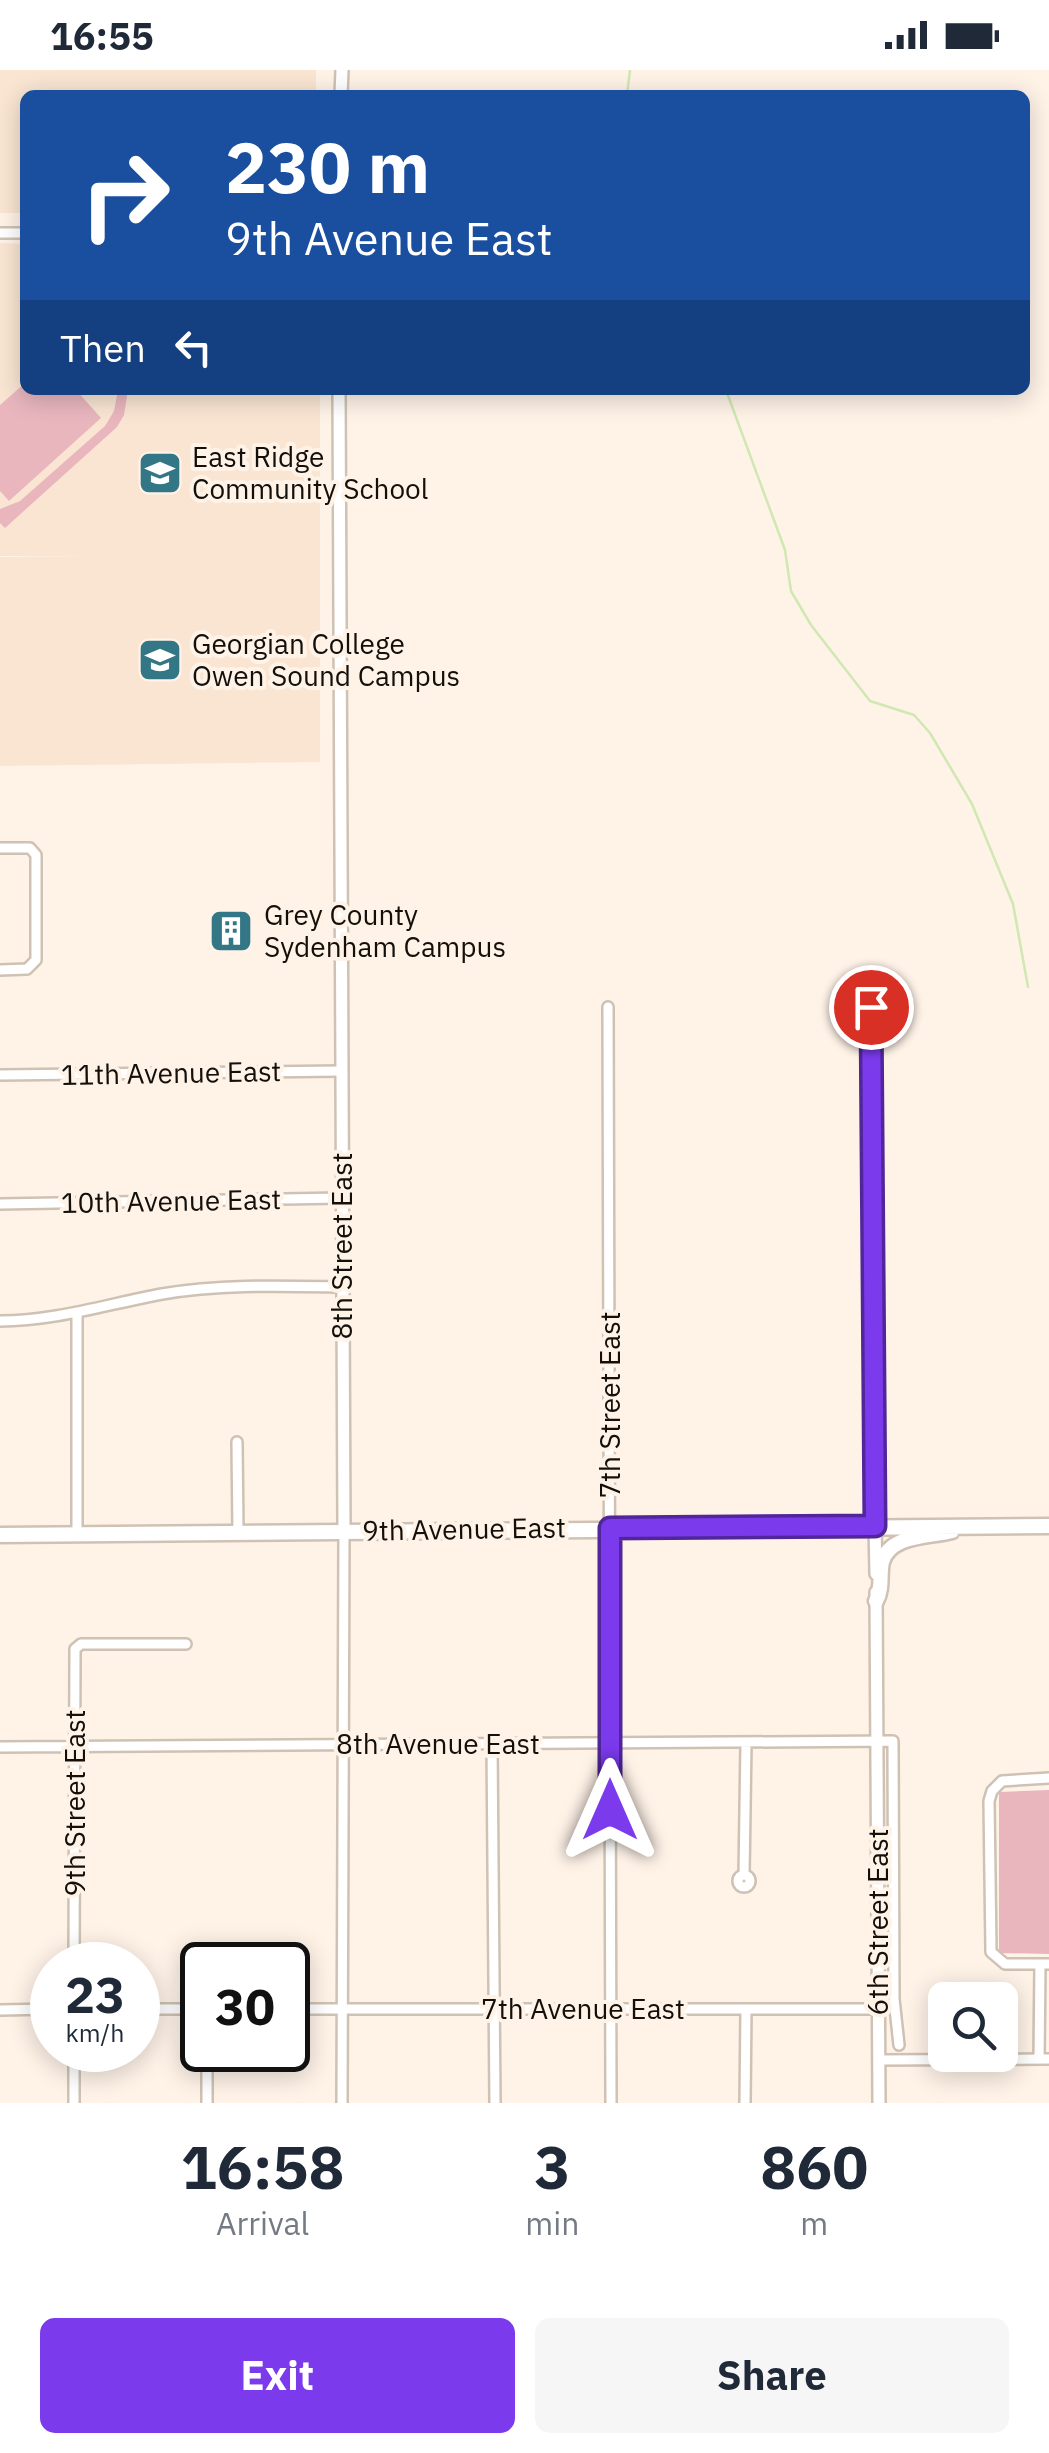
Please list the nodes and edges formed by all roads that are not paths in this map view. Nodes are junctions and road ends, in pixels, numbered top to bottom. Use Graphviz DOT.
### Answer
graph roads {
  1 [pos="339,395"];
  2 [pos="0,848"];
  3 [pos="0,970"];
  4 [pos="608,1006"];
  5 [pos="871,1007"];
  6 [pos="342,1071"];
  7 [pos="0,1075"];
  8 [pos="342,1198"];
  9 [pos="0,1204"];
  10 [pos="341,1287"];
  11 [pos="77,1314"];
  12 [pos="0,1322"];
  13 [pos="237,1442"];
  14 [pos="875,1526"];
  15 [pos="967,1526"];
  16 [pos="1049,1526"];
  17 [pos="610,1528"];
  18 [pos="344,1531"];
  19 [pos="238,1532"];
  20 [pos="77,1534"];
  21 [pos="0,1535"];
  22 [pos="876,1601"];
  23 [pos="186,1644"];
  24 [pos="877,1740"];
  25 [pos="746,1742"];
  26 [pos="610,1743"];
  27 [pos="342,1744"];
  28 [pos="492,1744"];
  29 [pos="0,1747"];
  30 [pos="76,1747"];
  31 [pos="1049,1778"];
  32 [pos="744,1875"];
  33 [pos="74,1942"];
  34 [pos="1044,1964"];
  35 [pos="494,2009"];
  36 [pos="612,2009"];
  37 [pos="0,2010"];
  38 [pos="30,2010"];
  39 [pos="310,2010"];
  40 [pos="341,2010"];
  41 [pos="746,2010"];
  42 [pos="879,2010"];
  43 [pos="898,2046"];
  44 [pos="1044,2059"];
  45 [pos="879,2060"];
  46 [pos="74,2072"];
  47 [pos="208,2072"];
  48 [pos="74,2103"];
  49 [pos="208,2103"];
  50 [pos="342,2103"];
  51 [pos="495,2103"];
  52 [pos="611,2103"];
  53 [pos="745,2103"];
  54 [pos="879,2103"];
  1 -- 6 [label="main road, 8th Street East"];
  2 -- 3 [label="street"];
  4 -- 17 [label="street, 7th Street East"];
  5 -- 14 [label="street, 6th Street East"];
  6 -- 7 [label="street, 11th Avenue East"];
  6 -- 8 [label="main road, 8th Street East"];
  8 -- 9 [label="street, 10th Avenue East"];
  8 -- 10 [label="main road, 8th Street East"];
  10 -- 11 [label="street"];
  10 -- 18 [label="main road, 8th Street East"];
  11 -- 12 [label="street"];
  11 -- 20 [label="street"];
  13 -- 19 [label="street"];
  14 -- 15 [label="highway, 9th Avenue East"];
  14 -- 17 [label="highway, 9th Avenue East"];
  14 -- 22 [label="main road, 6th Street East"];
  15 -- 16 [label="highway, 9th Avenue East"];
  15 -- 22 [label="highway"];
  17 -- 18 [label="highway, 9th Avenue East"];
  17 -- 26 [label="street, 7th Street East"];
  18 -- 19 [label="highway, 9th Avenue East"];
  18 -- 27 [label="street, 8th Street East"];
  19 -- 20 [label="highway, 9th Avenue East"];
  20 -- 21 [label="highway, 9th Avenue East"];
  22 -- 24 [label="main road, 6th Street East"];
  23 -- 30 [label="street, 9th Street East"];
  24 -- 25 [label="street, 8th Avenue East"];
  24 -- 42 [label="main road, 6th Street East"];
  24 -- 43 [label="street, 6th Street East"];
  25 -- 26 [label="street, 8th Avenue East"];
  25 -- 32 [label="street"];
  26 -- 28 [label="street, 8th Avenue East"];
  26 -- 36 [label="street, 7th Street East"];
  27 -- 28 [label="street, 8th Avenue East"];
  27 -- 30 [label="street, 8th Avenue East"];
  27 -- 40 [label="street, 8th Street East"];
  28 -- 35 [label="street"];
  29 -- 30 [label="street, 8th Avenue East"];
  30 -- 33 [label="street, 9th Street East"];
  31 -- 34 [label="street"];
  34 -- 44 [label="street"];
  35 -- 36 [label="street, 7th Avenue East"];
  35 -- 40 [label="street, 7th Avenue East"];
  35 -- 51 [label="street"];
  36 -- 41 [label="street, 7th Avenue East"];
  36 -- 52 [label="street, 7th Street East"];
  37 -- 38 [label="street"];
  39 -- 40 [label="street, 7th Avenue East"];
  40 -- 50 [label="street, 8th Street East"];
  41 -- 42 [label="street, 7th Avenue East"];
  41 -- 53 [label="street"];
  42 -- 45 [label="main road, 6th Street East"];
  44 -- 45 [label="street"];
  45 -- 54 [label="main road, 6th Street East"];
  46 -- 48 [label="street"];
  47 -- 49 [label="street"];
}
